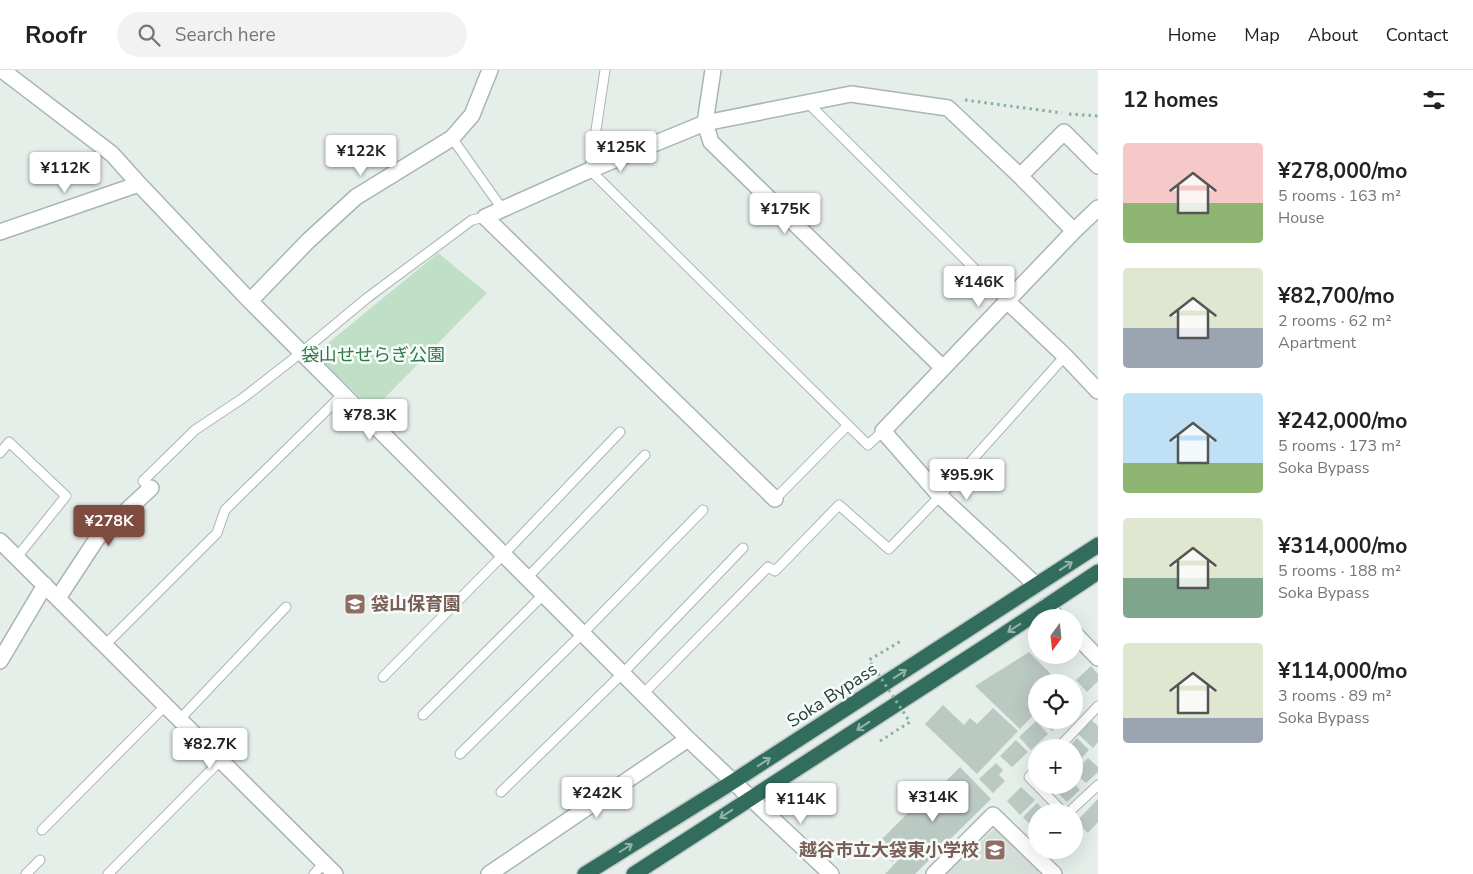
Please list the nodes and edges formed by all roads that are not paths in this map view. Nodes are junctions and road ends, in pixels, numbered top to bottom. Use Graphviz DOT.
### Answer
graph roads {
  1 [pos="2,70"];
  2 [pos="490,70"];
  3 [pos="605,70"];
  4 [pos="713,70"];
  5 [pos="807,102"];
  6 [pos="705,123"];
  7 [pos="452,138"];
  8 [pos="1098,166"];
  9 [pos="590,170"];
  10 [pos="1020,176"];
  11 [pos="139,184"];
  12 [pos="1098,208"];
  13 [pos="503,210"];
  14 [pos="485,217"];
  15 [pos="1074,230"];
  16 [pos="0,232"];
  17 [pos="250,301"];
  18 [pos="1007,301"];
  19 [pos="302,352"];
  20 [pos="1065,356"];
  21 [pos="944,368"];
  22 [pos="1098,390"];
  23 [pos="343,394"];
  24 [pos="848,425"];
  25 [pos="883,431"];
  26 [pos="620,432"];
  27 [pos="0,453"];
  28 [pos="645,455"];
  29 [pos="151,488"];
  30 [pos="940,496"];
  31 [pos="775,499"];
  32 [pos="702,510"];
  33 [pos="0,541"];
  34 [pos="1098,544"];
  35 [pos="743,548"];
  36 [pos="504,554"];
  37 [pos="17,558"];
  38 [pos="1098,572"];
  39 [pos="528,578"];
  40 [pos="45,585"];
  41 [pos="1036,585"];
  42 [pos="544,594"];
  43 [pos="58,598"];
  44 [pos="1046,606"];
  45 [pos="286,607"];
  46 [pos="1049,609"];
  47 [pos="583,633"];
  48 [pos="1083,642"];
  49 [pos="106,645"];
  50 [pos="1098,658"];
  51 [pos="0,661"];
  52 [pos="623,673"];
  53 [pos="384,677"];
  54 [pos="644,694"];
  55 [pos="166,705"];
  56 [pos="1098,706"];
  57 [pos="423,715"];
  58 [pos="180,719"];
  59 [pos="688,739"];
  60 [pos="1067,739"];
  61 [pos="460,754"];
  62 [pos="221,760"];
  63 [pos="734,781"];
  64 [pos="1098,785"];
  65 [pos="501,792"];
  66 [pos="1046,794"];
  67 [pos="750,798"];
  68 [pos="1056,804"];
  69 [pos="1078,804"];
  70 [pos="42,830"];
  71 [pos="40,860"];
  72 [pos="319,869"];
  73 [pos="26,874"];
  74 [pos="108,874"];
  75 [pos="335,874"];
  76 [pos="489,874"];
  77 [pos="585,874"];
  78 [pos="634,874"];
  79 [pos="830,874"];
  80 [pos="934,874"];
  81 [pos="1054,874"];
  1 -- 11 [label="street"];
  2 -- 7 [label="street"];
  3 -- 9 [label="lane"];
  4 -- 6 [label="street"];
  5 -- 6 [label="street"];
  5 -- 10 [label="street"];
  5 -- 18 [label="lane"];
  6 -- 9 [label="street"];
  6 -- 21 [label="street"];
  7 -- 13 [label="lane"];
  7 -- 17 [label="street"];
  8 -- 10 [label="street"];
  9 -- 13 [label="street"];
  9 -- 24 [label="lane"];
  10 -- 15 [label="street"];
  11 -- 16 [label="street"];
  11 -- 17 [label="street"];
  12 -- 15 [label="street"];
  13 -- 14 [label="street"];
  14 -- 19 [label="lane"];
  14 -- 31 [label="street"];
  15 -- 18 [label="street"];
  17 -- 19 [label="street"];
  18 -- 20 [label="street"];
  18 -- 21 [label="street"];
  19 -- 23 [label="street"];
  19 -- 29 [label="lane"];
  20 -- 22 [label="street"];
  20 -- 30 [label="lane"];
  21 -- 25 [label="street"];
  23 -- 36 [label="street"];
  23 -- 49 [label="lane"];
  24 -- 25 [label="lane"];
  24 -- 31 [label="lane"];
  25 -- 30 [label="street"];
  26 -- 36 [label="lane"];
  27 -- 37 [label="lane"];
  28 -- 39 [label="lane"];
  29 -- 43 [label="street"];
  30 -- 41 [label="street"];
  30 -- 54 [label="lane"];
  32 -- 47 [label="lane"];
  33 -- 37 [label="street"];
  41 -- 34 [label="highway, Soka Bypass, one-way"];
  35 -- 52 [label="lane"];
  36 -- 39 [label="street"];
  36 -- 53 [label="lane"];
  37 -- 40 [label="street"];
  38 -- 44 [label="highway"];
  39 -- 42 [label="street"];
  40 -- 43 [label="street"];
  40 -- 51 [label="street"];
  63 -- 41 [label="highway, Soka Bypass, one-way"];
  42 -- 47 [label="street"];
  42 -- 57 [label="lane"];
  43 -- 49 [label="street"];
  44 -- 46 [label="street"];
  44 -- 67 [label="highway, one-way"];
  45 -- 58 [label="lane"];
  47 -- 52 [label="street"];
  47 -- 61 [label="lane"];
  48 -- 50 [label="street"];
  49 -- 55 [label="street"];
  52 -- 54 [label="street"];
  52 -- 65 [label="lane"];
  54 -- 59 [label="street"];
  55 -- 58 [label="street"];
  55 -- 70 [label="lane"];
  56 -- 60 [label="lane"];
  58 -- 62 [label="street"];
  59 -- 63 [label="street"];
  59 -- 76 [label="street"];
  62 -- 72 [label="street"];
  62 -- 74 [label="lane"];
  63 -- 67 [label="street"];
  77 -- 63 [label="highway, Soka Bypass, one-way"];
  64 -- 69 [label="lane"];
  66 -- 68 [label="lane"];
  67 -- 78 [label="highway, one-way"];
  67 -- 79 [label="street"];
  71 -- 73 [label="lane"];
  72 -- 75 [label="street"];
  80 -- 81 [label="street"];
}
